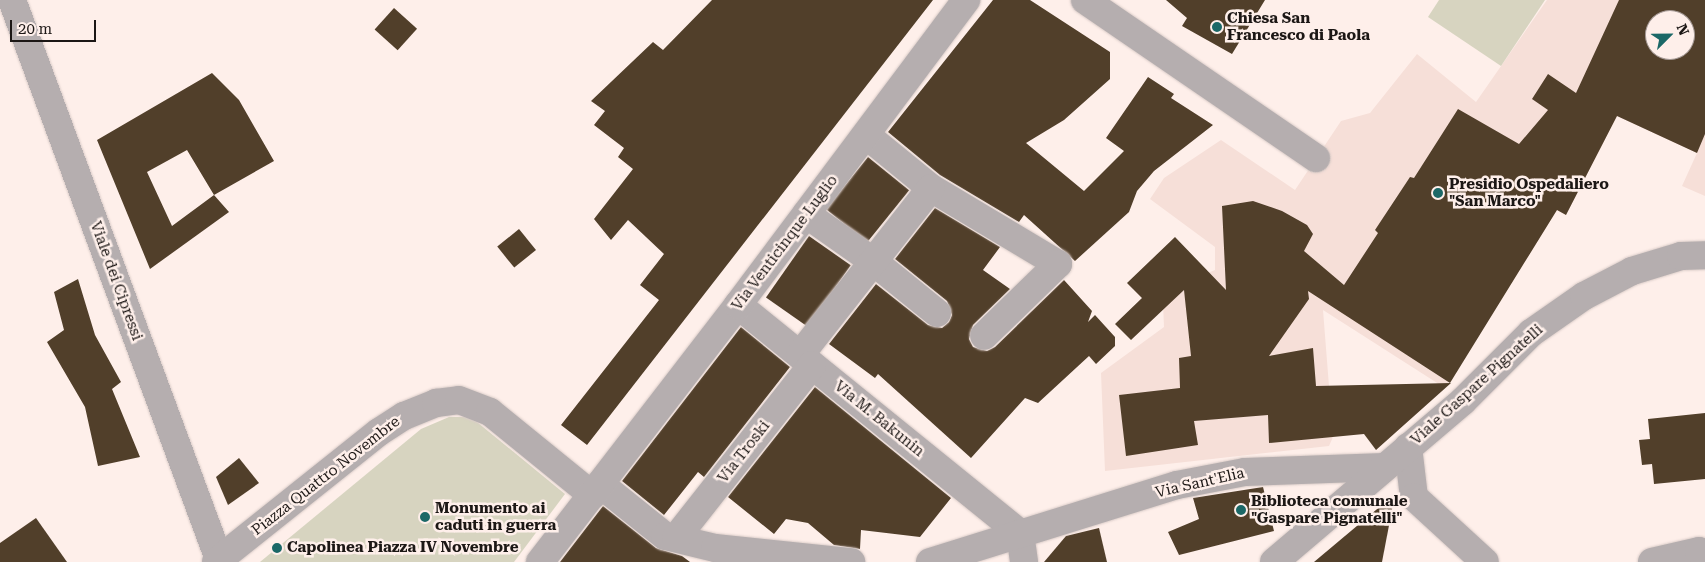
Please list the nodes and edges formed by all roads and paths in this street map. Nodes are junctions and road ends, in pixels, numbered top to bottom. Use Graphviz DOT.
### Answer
graph roads {
  1 [pos="12,0"];
  2 [pos="966,0"];
  3 [pos="1085,0"];
  4 [pos="866,135"];
  5 [pos="1316,158"];
  6 [pos="931,188"];
  7 [pos="806,214"];
  8 [pos="1705,255"];
  9 [pos="874,262"];
  10 [pos="738,305"];
  11 [pos="937,313"];
  12 [pos="984,336"];
  13 [pos="806,360"];
  14 [pos="1408,447"];
  15 [pos="1385,467"];
  16 [pos="596,490"];
  17 [pos="1020,533"];
  18 [pos="676,538"];
  19 [pos="1705,553"];
  20 [pos="218,561"];
  21 [pos="540,562"];
  22 [pos="851,562"];
  23 [pos="930,562"];
  24 [pos="1024,562"];
  25 [pos="1274,562"];
  26 [pos="1484,562"];
  27 [pos="1652,562"];
  1 -- 20 [label="street, Viale dei Cipressi"];
  2 -- 4 [label="street, Via Venticinque Luglio"];
  3 -- 5 [label="street"];
  4 -- 6 [label="street"];
  4 -- 7 [label="street, Via Venticinque Luglio"];
  6 -- 9 [label="street, Via Troski"];
  6 -- 12 [label="street"];
  7 -- 9 [label="street"];
  7 -- 10 [label="street, Via Venticinque Luglio"];
  8 -- 14 [label="street, Viale Gaspare Pignatelli"];
  9 -- 11 [label="street"];
  9 -- 13 [label="street, Via Troski"];
  10 -- 13 [label="street, Via M. Bakunin"];
  10 -- 16 [label="street, Via Venticinque Luglio"];
  13 -- 17 [label="street, Via M. Bakunin"];
  13 -- 18 [label="street, Via Troski"];
  14 -- 15 [label="street, Viale Gaspare Pignatelli"];
  14 -- 26 [label="street"];
  15 -- 17 [label="street, Via Sant'Elia"];
  15 -- 25 [label="street, Viale Gaspare Pignatelli"];
  16 -- 18 [label="street"];
  16 -- 20 [label="street, Piazza Quattro Novembre"];
  16 -- 21 [label="street"];
  17 -- 23 [label="street, Via Sant'Elia"];
  17 -- 24 [label="street"];
  18 -- 22 [label="street"];
  19 -- 27 [label="street"];
}
